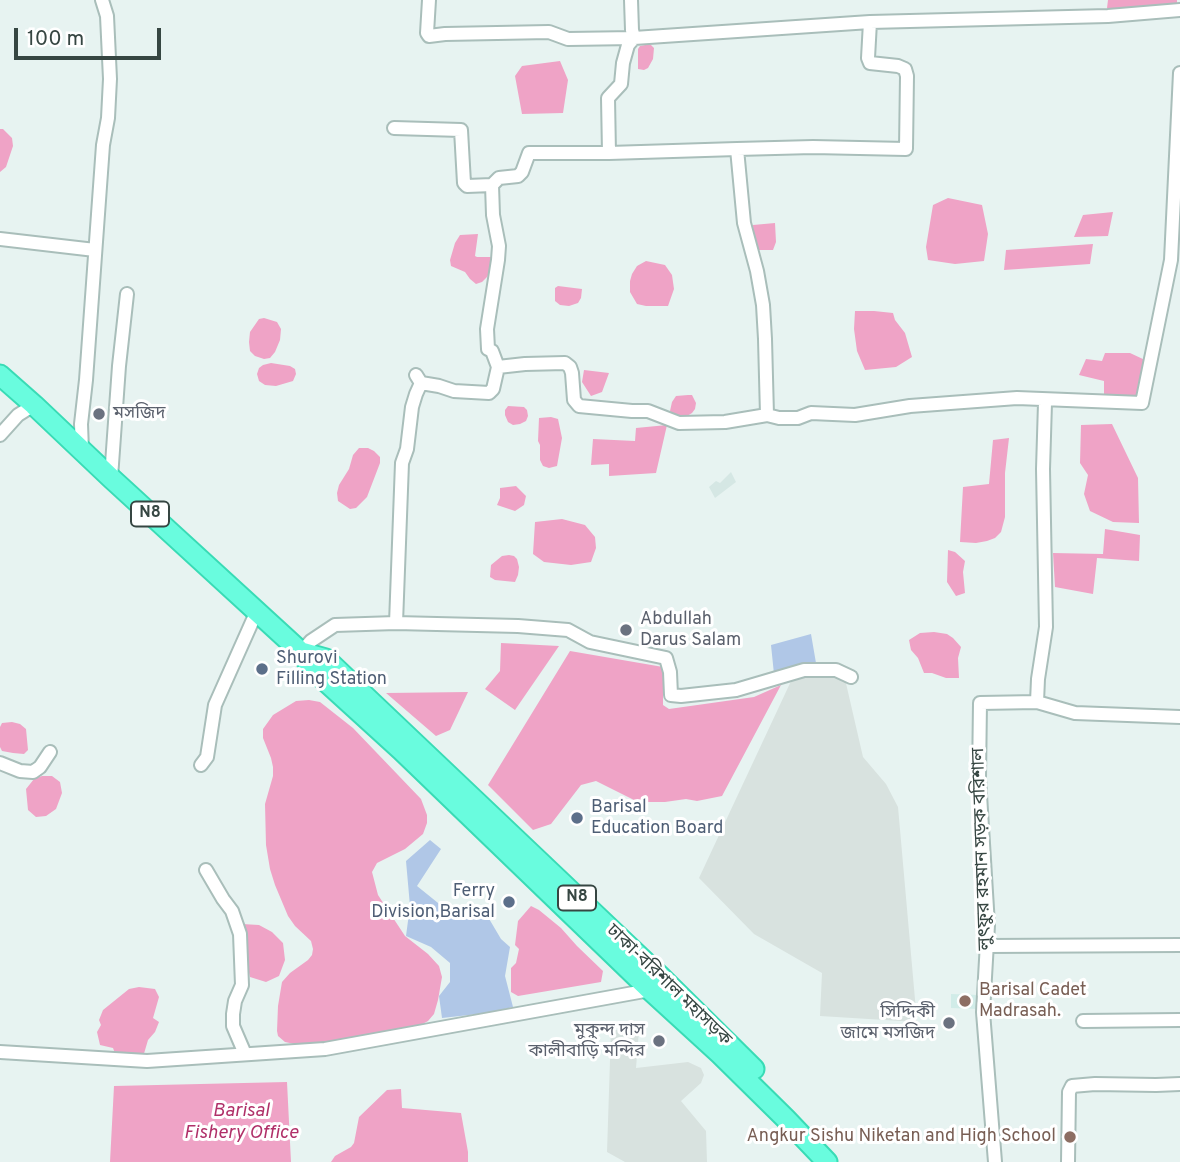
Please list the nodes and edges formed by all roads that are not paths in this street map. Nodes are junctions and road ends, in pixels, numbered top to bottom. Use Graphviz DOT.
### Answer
graph roads {
  1 [pos="102,0"];
  2 [pos="429,0"];
  3 [pos="631,0"];
  4 [pos="1180,10"];
  5 [pos="870,22"];
  6 [pos="634,38"];
  7 [pos="1180,73"];
  8 [pos="394,128"];
  9 [pos="737,149"];
  10 [pos="609,153"];
  11 [pos="492,185"];
  12 [pos="0,239"];
  13 [pos="95,250"];
  14 [pos="127,294"];
  15 [pos="498,367"];
  16 [pos="0,375"];
  17 [pos="1045,403"];
  18 [pos="34,404"];
  19 [pos="767,415"];
  20 [pos="0,435"];
  21 [pos="82,450"];
  22 [pos="111,478"];
  23 [pos="256,613"];
  24 [pos="396,623"];
  25 [pos="301,653"];
  26 [pos="851,677"];
  27 [pos="1037,702"];
  28 [pos="1180,717"];
  29 [pos="50,752"];
  30 [pos="0,763"];
  31 [pos="201,765"];
  32 [pos="206,870"];
  33 [pos="1180,945"];
  34 [pos="987,946"];
  35 [pos="650,990"];
  36 [pos="1180,1020"];
  37 [pos="1083,1021"];
  38 [pos="0,1052"];
  39 [pos="245,1054"];
  40 [pos="1180,1084"];
  41 [pos="827,1162"];
  42 [pos="841,1162"];
  43 [pos="995,1162"];
  44 [pos="1068,1162"];
  1 -- 13 [label="street"];
  2 -- 6 [label="street"];
  3 -- 6 [label="street"];
  4 -- 5 [label="street"];
  5 -- 6 [label="street"];
  5 -- 9 [label="street"];
  6 -- 10 [label="street"];
  7 -- 19 [label="street"];
  8 -- 11 [label="street"];
  9 -- 10 [label="street"];
  9 -- 19 [label="street"];
  10 -- 11 [label="street"];
  11 -- 15 [label="street"];
  12 -- 13 [label="street"];
  13 -- 21 [label="street"];
  14 -- 22 [label="street"];
  15 -- 19 [label="street"];
  15 -- 24 [label="street"];
  16 -- 18 [label="highway, ঢাকা-বরিশাল মহাসড়ক / N8"];
  17 -- 27 [label="street"];
  18 -- 20 [label="street"];
  18 -- 21 [label="highway, ঢাকা-বরিশাল মহাসড়ক / N8"];
  21 -- 22 [label="highway, ঢাকা-বরিশাল মহাসড়ক / N8"];
  22 -- 23 [label="highway, ঢাকা-বরিশাল মহাসড়ক / N8"];
  23 -- 25 [label="highway, ঢাকা-বরিশাল মহাসড়ক / N8"];
  23 -- 31 [label="street"];
  24 -- 25 [label="street"];
  24 -- 26 [label="street"];
  25 -- 35 [label="highway, ঢাকা-বরিশাল মহাসড়ক / N8"];
  25 -- 42 [label="highway, ঢাকা-বরিশাল মহাসড়ক / N8"];
  27 -- 28 [label="street"];
  27 -- 34 [label="street, লুৎফুর রহমান সড়ক বরিশাল"];
  29 -- 30 [label="street"];
  32 -- 39 [label="street"];
  33 -- 34 [label="street"];
  34 -- 43 [label="street, লুৎফুর রহমান সড়ক বরিশাল"];
  35 -- 39 [label="street"];
  35 -- 41 [label="highway, ঢাকা-বরিশাল মহাসড়ক / N8"];
  36 -- 37 [label="street"];
  38 -- 39 [label="street"];
  40 -- 44 [label="street"];
}
